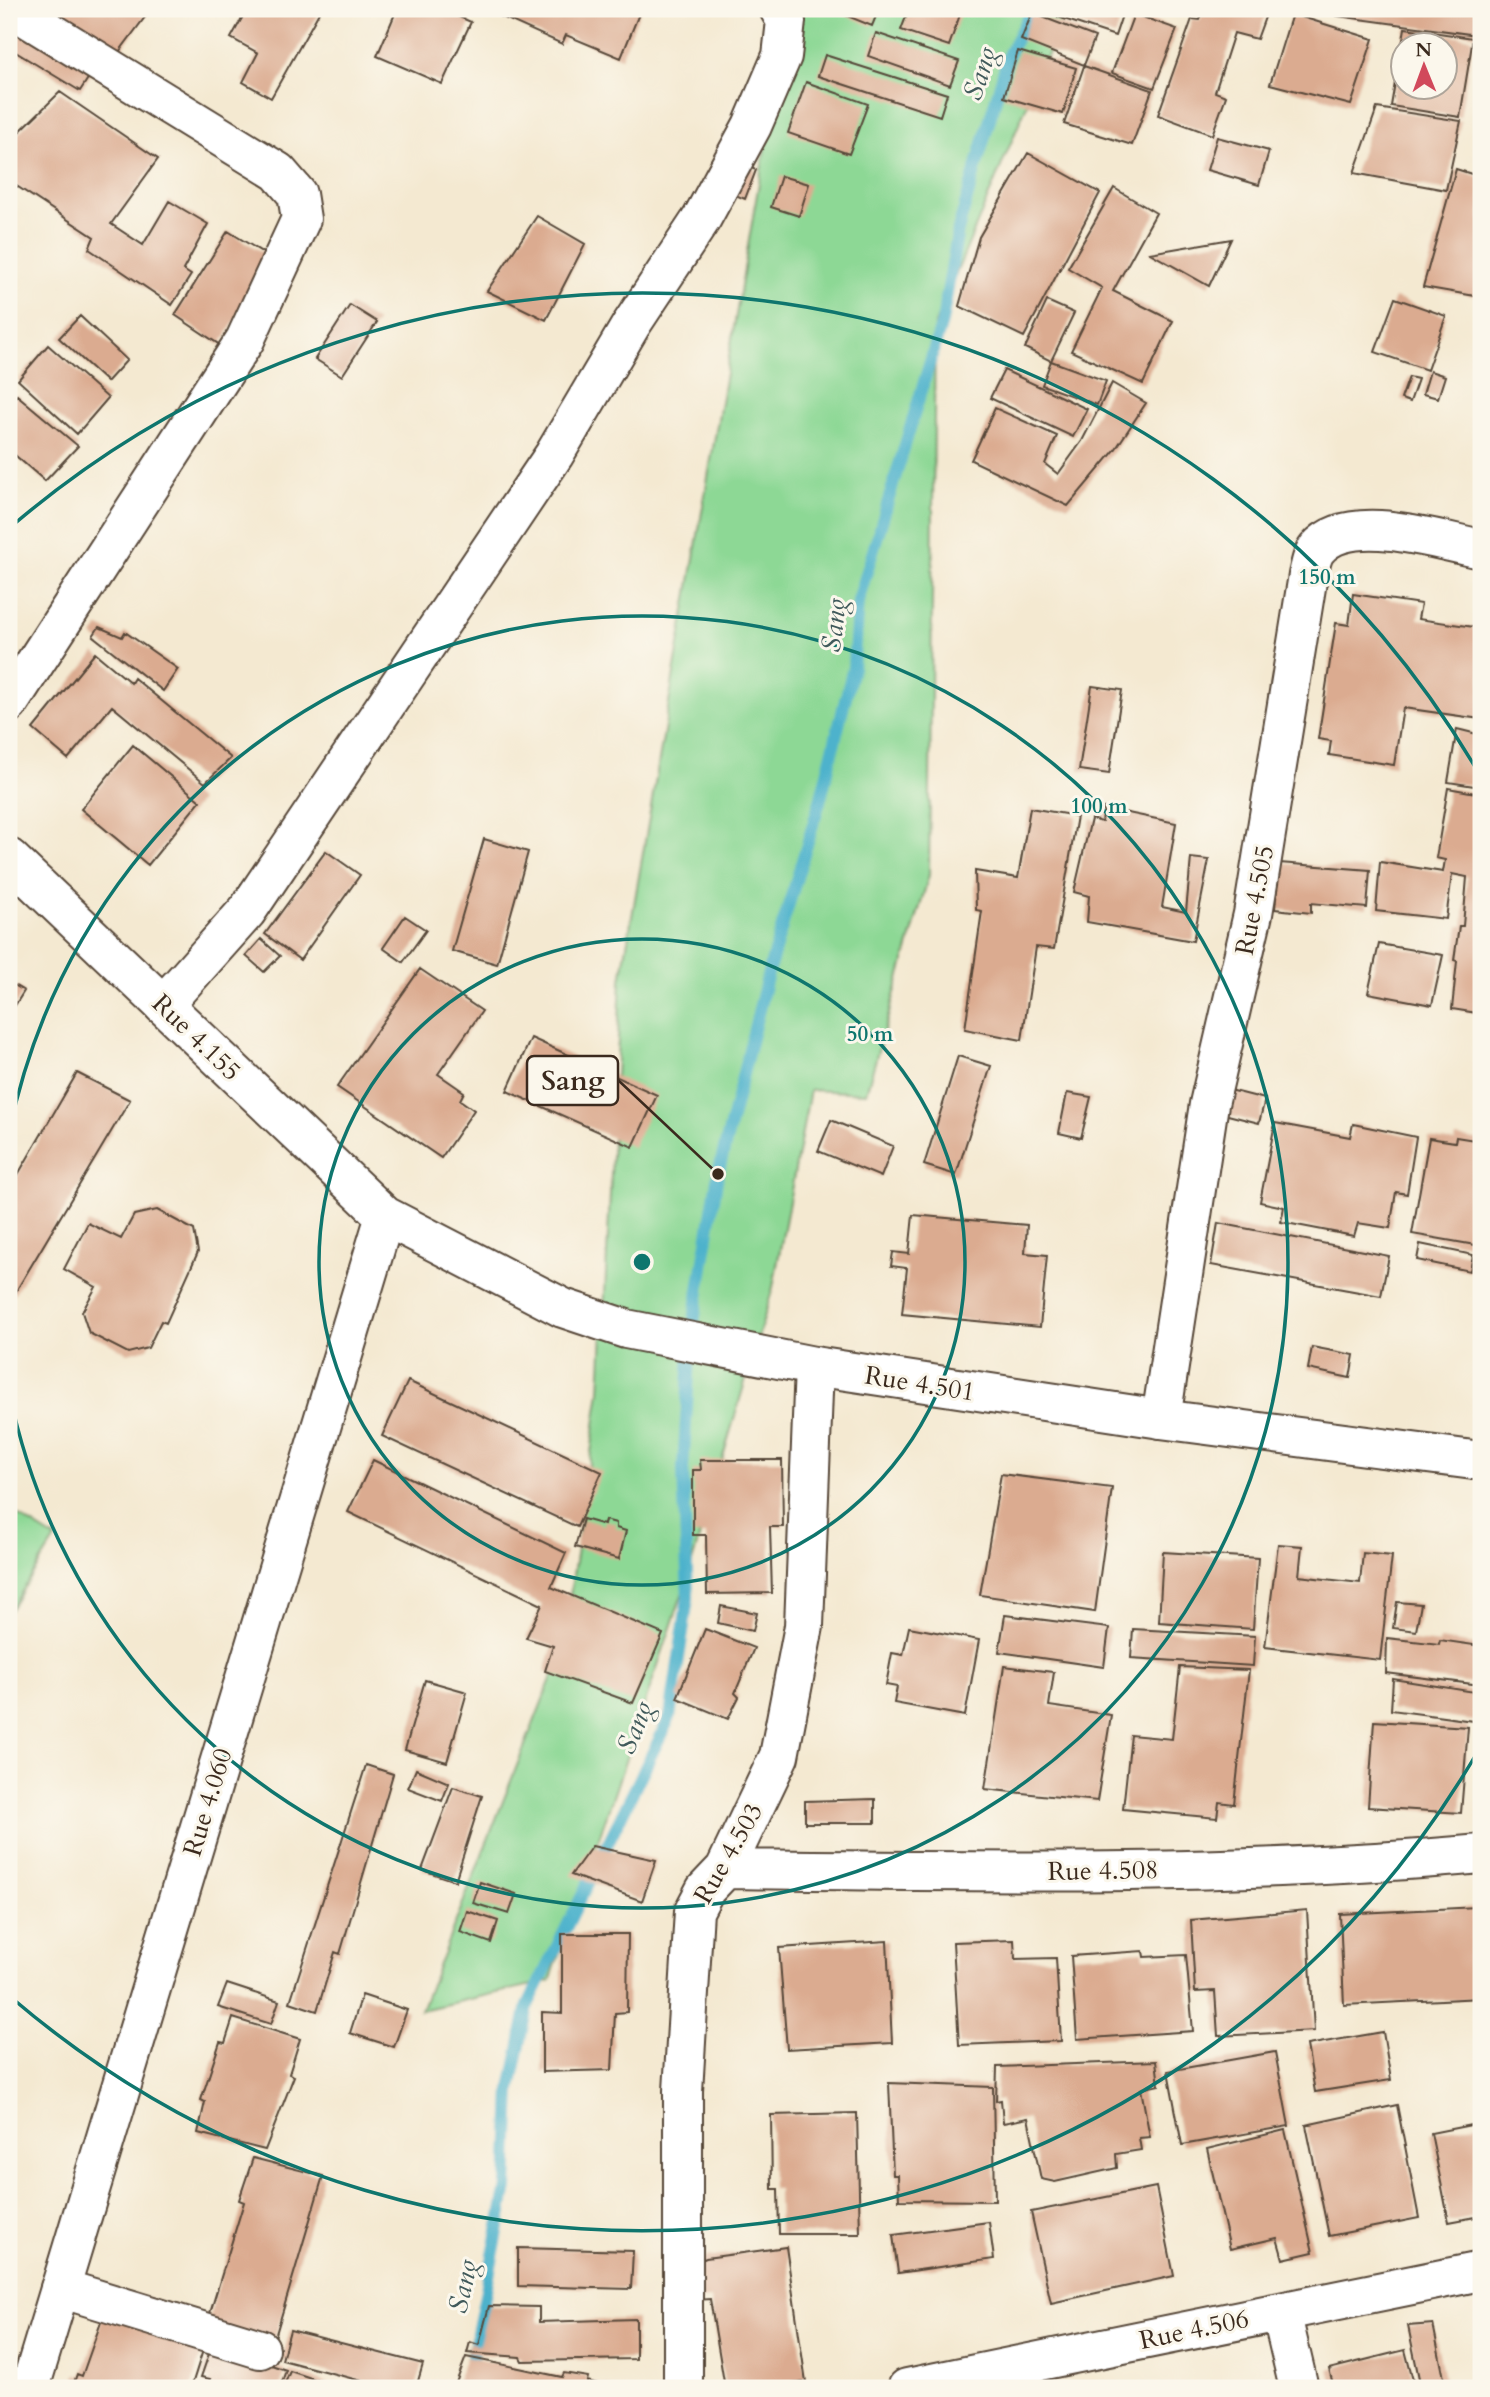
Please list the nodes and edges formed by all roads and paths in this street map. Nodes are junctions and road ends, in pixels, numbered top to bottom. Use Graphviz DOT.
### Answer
graph roads {
  1 [pos="13,9"];
  2 [pos="779,9"];
  3 [pos="1481,549"];
  4 [pos="9,704"];
  5 [pos="9,858"];
  6 [pos="163,1005"];
  7 [pos="385,1216"];
  8 [pos="814,1366"];
  9 [pos="1161,1419"];
  10 [pos="1476,1452"];
  11 [pos="1481,1854"];
  12 [pos="725,1869"];
  13 [pos="1481,2272"];
  14 [pos="60,2288"];
  15 [pos="1280,2312"];
  16 [pos="260,2349"];
  17 [pos="30,2388"];
  18 [pos="683,2388"];
  19 [pos="907,2388"];
  20 [pos="1298,2388"];
  1 -- 4 [label="street"];
  2 -- 6 [label="street"];
  3 -- 9 [label="street, Rue 4.505"];
  5 -- 6 [label="street, Rue 4.155"];
  6 -- 7 [label="street, Rue 4.155"];
  7 -- 8 [label="street, Rue 4.501"];
  7 -- 14 [label="street, Rue 4.060"];
  8 -- 9 [label="street, Rue 4.501"];
  8 -- 12 [label="street, Rue 4.503"];
  9 -- 10 [label="street, Rue 4.501"];
  11 -- 12 [label="street, Rue 4.508"];
  12 -- 18 [label="street, Rue 4.503"];
  13 -- 15 [label="street, Rue 4.506"];
  14 -- 16 [label="street"];
  14 -- 17 [label="street, Rue 4.060"];
  15 -- 19 [label="street, Rue 4.506"];
  15 -- 20 [label="street"];
}
